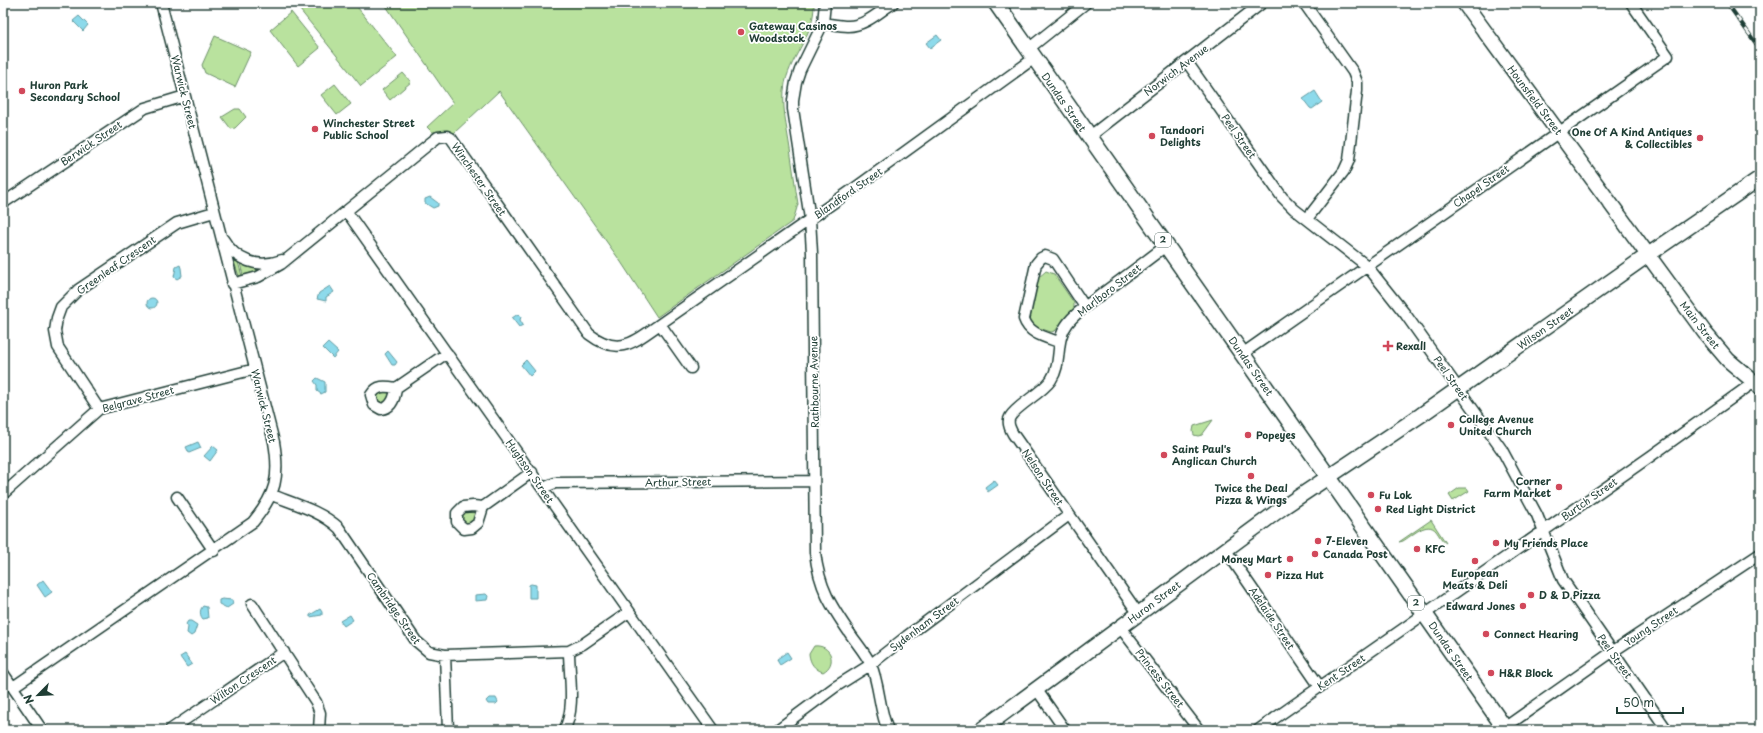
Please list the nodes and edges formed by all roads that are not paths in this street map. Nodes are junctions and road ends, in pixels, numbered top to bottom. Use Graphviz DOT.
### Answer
graph roads {
  1 [pos="161,3"];
  2 [pos="825,3"];
  3 [pos="893,3"];
  4 [pos="996,3"];
  5 [pos="1086,3"];
  6 [pos="1304,3"];
  7 [pos="1464,3"];
  8 [pos="1631,3"];
  9 [pos="1257,5"];
  10 [pos="823,24"];
  11 [pos="1030,54"];
  12 [pos="1187,62"];
  13 [pos="185,96"];
  14 [pos="1558,132"];
  15 [pos="1089,136"];
  16 [pos="1760,178"];
  17 [pos="3,203"];
  18 [pos="214,212"];
  19 [pos="347,212"];
  20 [pos="810,219"];
  21 [pos="1307,219"];
  22 [pos="220,234"];
  23 [pos="1167,245"];
  24 [pos="1648,255"];
  25 [pos="289,258"];
  26 [pos="1367,266"];
  27 [pos="232,284"];
  28 [pos="1085,307"];
  29 [pos="660,324"];
  30 [pos="1059,342"];
  31 [pos="447,353"];
  32 [pos="1242,354"];
  33 [pos="691,368"];
  34 [pos="255,369"];
  35 [pos="1757,385"];
  36 [pos="396,388"];
  37 [pos="1459,389"];
  38 [pos="99,408"];
  39 [pos="532,472"];
  40 [pos="1329,477"];
  41 [pos="814,481"];
  42 [pos="543,488"];
  43 [pos="3,494"];
  44 [pos="272,495"];
  45 [pos="178,497"];
  46 [pos="483,507"];
  47 [pos="1069,515"];
  48 [pos="1544,531"];
  49 [pos="1225,549"];
  50 [pos="214,551"];
  51 [pos="1760,554"];
  52 [pos="252,604"];
  53 [pos="629,612"];
  54 [pos="1138,614"];
  55 [pos="1424,615"];
  56 [pos="1120,627"];
  57 [pos="569,651"];
  58 [pos="284,652"];
  59 [pos="1612,652"];
  60 [pos="445,655"];
  61 [pos="870,665"];
  62 [pos="3,673"];
  63 [pos="13,687"];
  64 [pos="1320,687"];
  65 [pos="1037,690"];
  66 [pos="1505,729"];
  67 [pos="42,730"];
  68 [pos="170,730"];
  69 [pos="320,730"];
  70 [pos="448,730"];
  71 [pos="564,730"];
  72 [pos="713,730"];
  73 [pos="777,730"];
  74 [pos="888,730"];
  75 [pos="981,730"];
  76 [pos="1065,730"];
  77 [pos="1199,730"];
  78 [pos="1258,730"];
  79 [pos="1667,730"];
  1 -- 13 [label="street, Warwick Street"];
  2 -- 10 [label="street"];
  3 -- 10 [label="street"];
  4 -- 11 [label="main road, Dundas Street / 2"];
  5 -- 11 [label="street, Blandford Street"];
  6 -- 21 [label="street"];
  7 -- 14 [label="main road, Hounsfield Street"];
  8 -- 14 [label="street, Chapel Street"];
  9 -- 12 [label="street, Norwich Avenue"];
  10 -- 20 [label="street, Rathbourne Avenue"];
  11 -- 15 [label="main road, Dundas Street / 2"];
  11 -- 20 [label="street, Blandford Street"];
  12 -- 15 [label="street, Norwich Avenue"];
  12 -- 21 [label="street, Peel Street"];
  13 -- 17 [label="street, Berwick Street"];
  13 -- 18 [label="street, Warwick Street"];
  14 -- 24 [label="main road, Hounsfield Street"];
  14 -- 26 [label="street, Chapel Street"];
  15 -- 23 [label="main road, Dundas Street / 2"];
  16 -- 24 [label="main road, Wilson Street"];
  18 -- 22 [label="street, Warwick Street"];
  18 -- 38 [label="street, Greenleaf Crescent"];
  19 -- 25 [label="street, Winchester Street"];
  19 -- 29 [label="street, Winchester Street"];
  19 -- 31 [label="street, Hughson Street"];
  20 -- 29 [label="street, Blandford Street"];
  20 -- 41 [label="street, Rathbourne Avenue"];
  21 -- 26 [label="street, Peel Street"];
  22 -- 25 [label="street"];
  22 -- 27 [label="street, Warwick Street"];
  23 -- 28 [label="street, Marlboro Street"];
  23 -- 32 [label="main road, Dundas Street / 2"];
  24 -- 35 [label="main road, Main Street"];
  24 -- 37 [label="main road, Wilson Street"];
  25 -- 27 [label="street, Winchester Street"];
  26 -- 32 [label="street, Chapel Street"];
  26 -- 37 [label="street, Peel Street"];
  27 -- 34 [label="street, Warwick Street"];
  28 -- 30 [label="street, Marlboro Street"];
  28 -- 30 [label="street"];
  29 -- 33 [label="street"];
  30 -- 47 [label="street, Nelson Street"];
  31 -- 36 [label="street"];
  31 -- 39 [label="street, Hughson Street"];
  32 -- 40 [label="main road, Dundas Street / 2"];
  34 -- 38 [label="street, Belgrave Street"];
  34 -- 44 [label="street, Warwick Street"];
  35 -- 48 [label="street, Burtch Street"];
  37 -- 40 [label="main road, Wilson Street"];
  37 -- 48 [label="street, Peel Street"];
  38 -- 43 [label="street, Belgrave Street"];
  39 -- 42 [label="street, Hughson Street"];
  39 -- 46 [label="street"];
  40 -- 49 [label="main road, Huron Street"];
  40 -- 55 [label="main road, Dundas Street / 2"];
  41 -- 42 [label="street, Arthur Street"];
  41 -- 61 [label="street, Rathbourne Avenue"];
  42 -- 53 [label="street, Hughson Street"];
  44 -- 50 [label="street, Warwick Street"];
  44 -- 60 [label="street, Cambridge Street"];
  45 -- 50 [label="street"];
  47 -- 54 [label="street, Nelson Street"];
  47 -- 61 [label="street, Sydenham Street"];
  48 -- 55 [label="street, Burtch Street"];
  48 -- 59 [label="street, Peel Street"];
  49 -- 54 [label="main road, Huron Street"];
  49 -- 64 [label="street, Adelaide Street"];
  50 -- 63 [label="street, Warwick Street"];
  51 -- 59 [label="street, Young Street"];
  52 -- 58 [label="street"];
  53 -- 57 [label="street, Cambridge Street"];
  53 -- 72 [label="street, Hughson Street"];
  54 -- 56 [label="main road, Huron Street"];
  55 -- 64 [label="street, Kent Street"];
  55 -- 66 [label="main road, Dundas Street / 2"];
  56 -- 65 [label="main road, Huron Street"];
  56 -- 77 [label="street, Princess Street"];
  57 -- 60 [label="street, Cambridge Street"];
  57 -- 71 [label="street"];
  58 -- 68 [label="street, Wilton Crescent"];
  58 -- 69 [label="street, Wilton Crescent"];
  59 -- 66 [label="street, Young Street"];
  59 -- 79 [label="street, Peel Street"];
  60 -- 70 [label="street"];
  61 -- 73 [label="street, Sydenham Street"];
  61 -- 74 [label="street, Rathbourne Avenue"];
  62 -- 63 [label="street"];
  63 -- 67 [label="street"];
  64 -- 78 [label="street, Kent Street"];
  65 -- 75 [label="main road, Huron Street"];
  65 -- 76 [label="street"];
}
